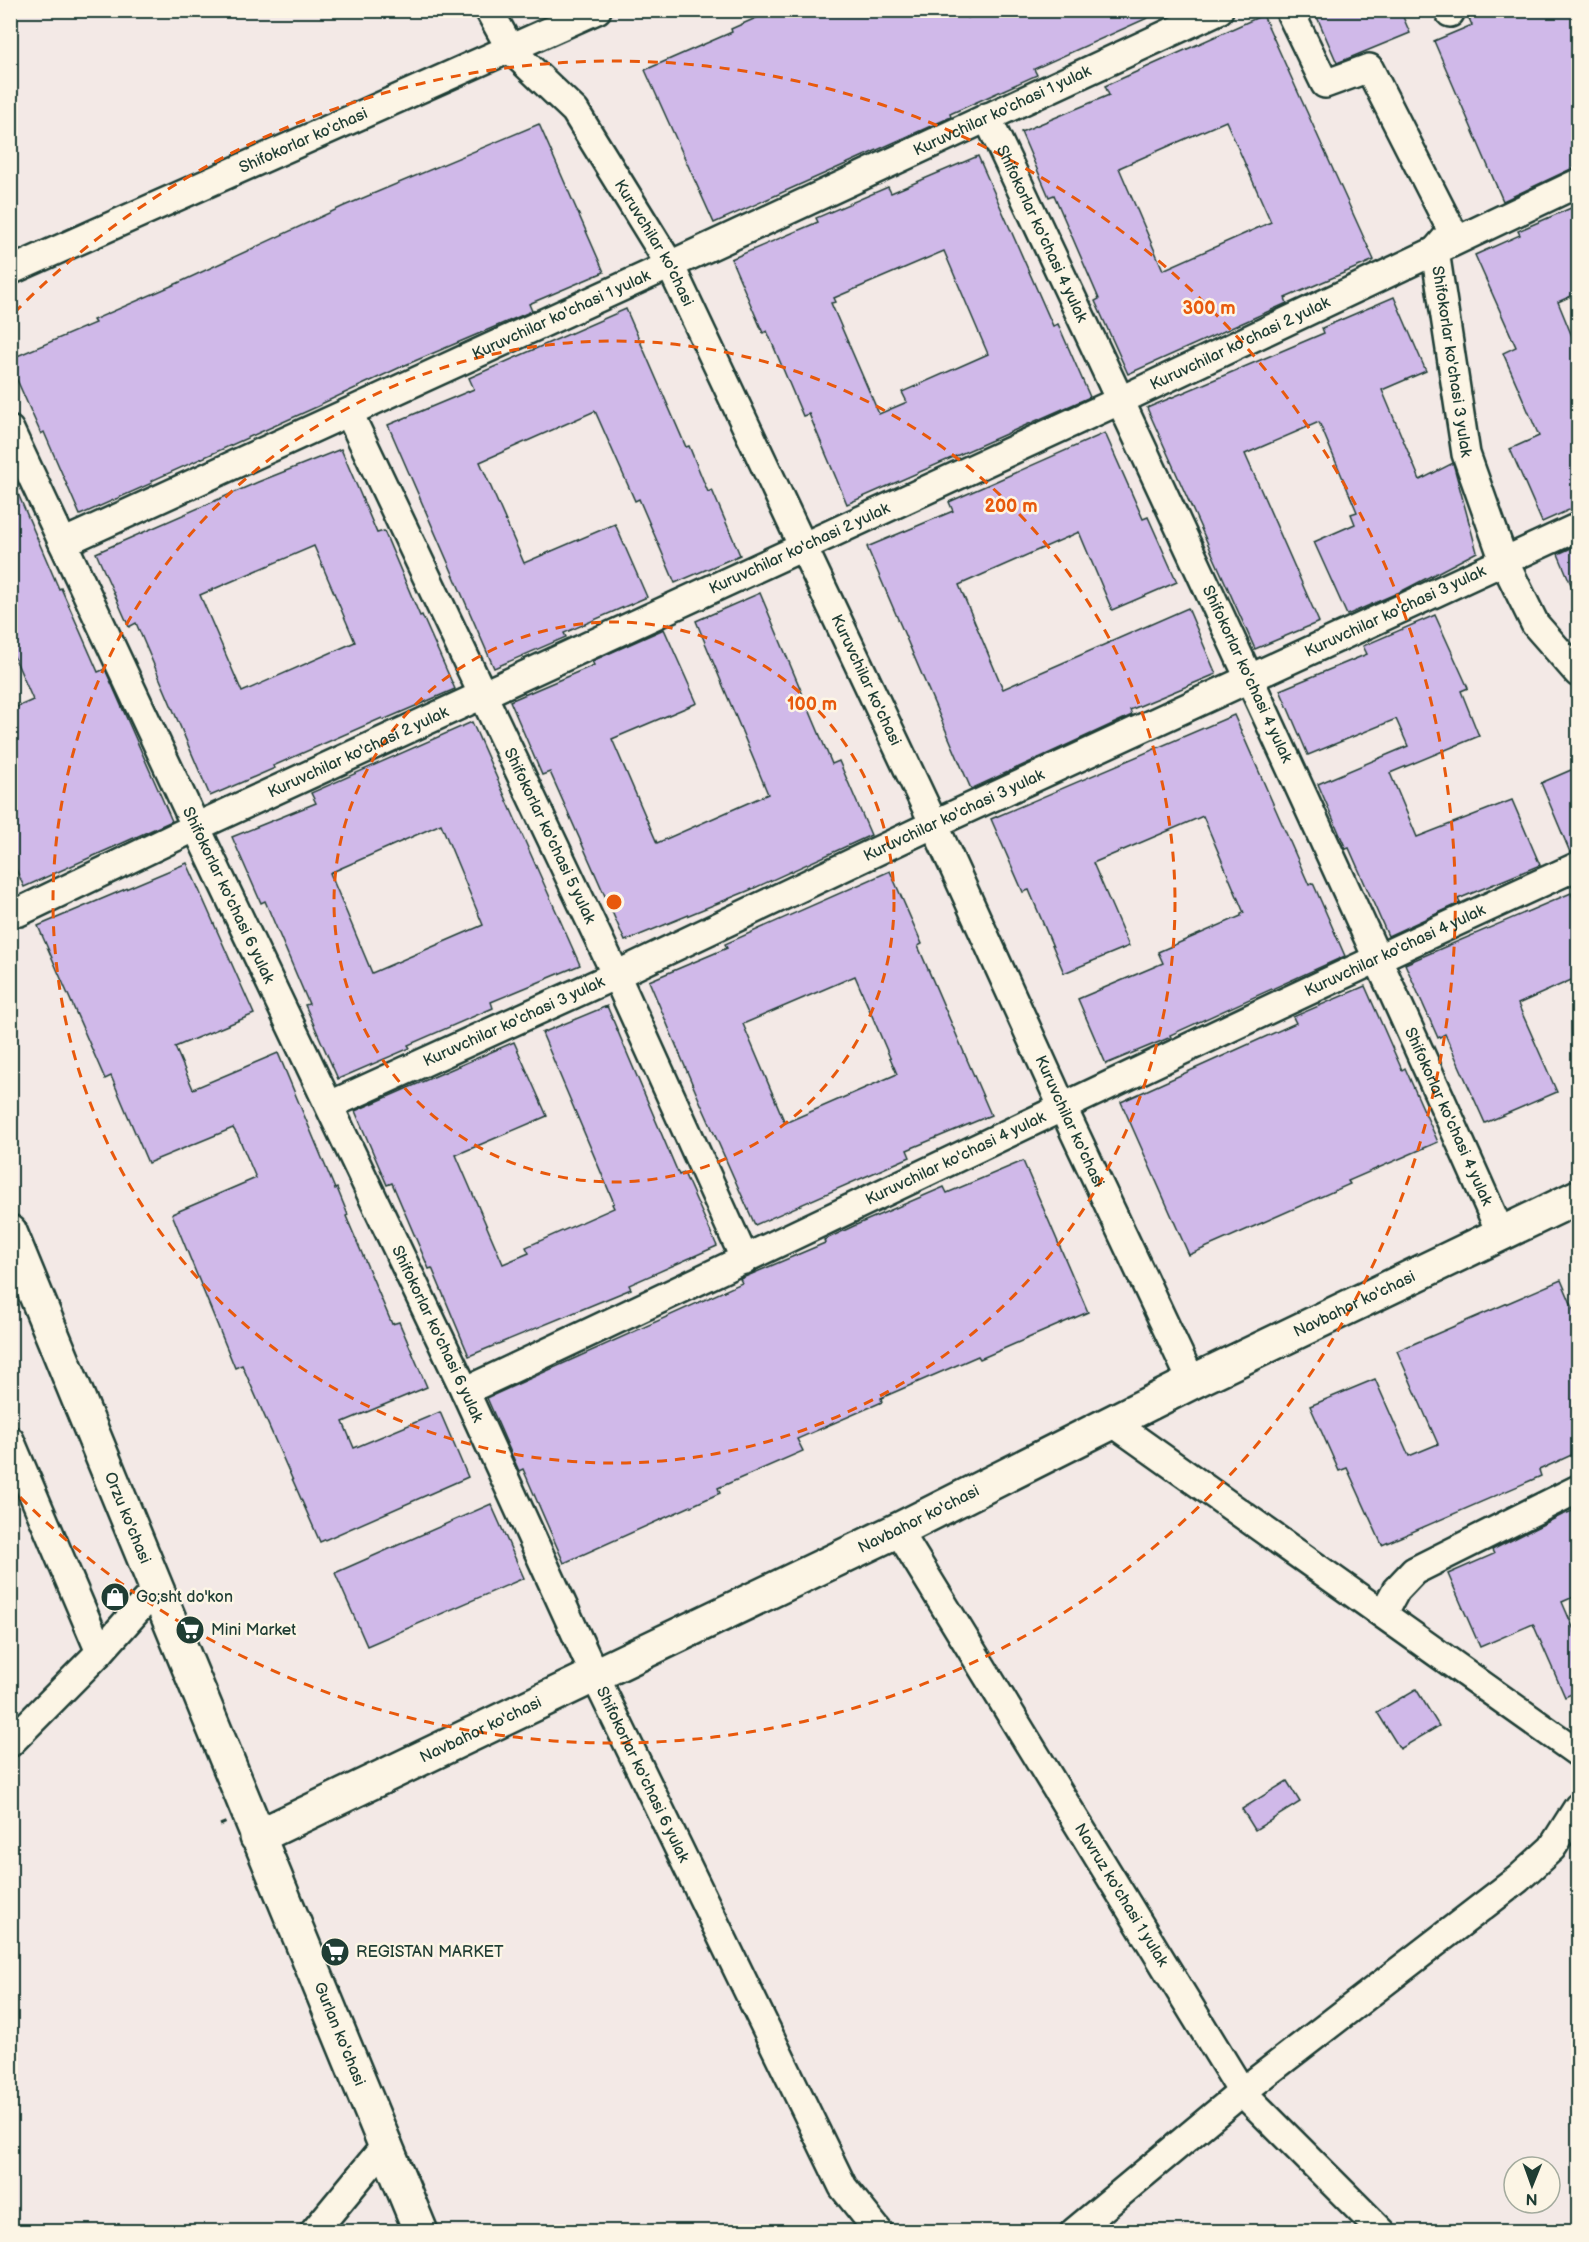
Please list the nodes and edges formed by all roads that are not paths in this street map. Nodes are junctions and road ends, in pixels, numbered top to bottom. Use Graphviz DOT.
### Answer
graph roads {
  1 [pos="489,10"];
  2 [pos="597,10"];
  3 [pos="1220,10"];
  4 [pos="1288,10"];
  5 [pos="511,50"];
  6 [pos="987,117"];
  7 [pos="1578,183"];
  8 [pos="1435,251"];
  9 [pos="670,265"];
  10 [pos="10,271"];
  11 [pos="1121,400"];
  12 [pos="349,413"];
  13 [pos="10,430"];
  14 [pos="1578,527"];
  15 [pos="63,543"];
  16 [pos="803,548"];
  17 [pos="1504,561"];
  18 [pos="1578,673"];
  19 [pos="1250,678"];
  20 [pos="484,694"];
  21 [pos="934,824"];
  22 [pos="196,827"];
  23 [pos="1578,866"];
  24 [pos="19,912"];
  25 [pos="1378,957"];
  26 [pos="616,975"];
  27 [pos="330,1105"];
  28 [pos="1062,1106"];
  29 [pos="1578,1197"];
  30 [pos="10,1232"];
  31 [pos="1502,1234"];
  32 [pos="745,1260"];
  33 [pos="1192,1382"];
  34 [pos="465,1391"];
  35 [pos="1112,1422"];
  36 [pos="10,1440"];
  37 [pos="1578,1489"];
  38 [pos="898,1530"];
  39 [pos="157,1588"];
  40 [pos="1388,1603"];
  41 [pos="100,1652"];
  42 [pos="595,1676"];
  43 [pos="10,1743"];
  44 [pos="1578,1753"];
  45 [pos="1578,1807"];
  46 [pos="257,1838"];
  47 [pos="1242,2092"];
  48 [pos="386,2146"];
  49 [pos="314,2232"];
  50 [pos="421,2232"];
  51 [pos="879,2232"];
  52 [pos="1074,2232"];
  53 [pos="1382,2232"];
  1 -- 5 [label="street, Kuruvchilar ko'chasi"];
  2 -- 5 [label="street, Shifokorlar ko'chasi"];
  3 -- 6 [label="street, Kuruvchilar ko'chasi 1 yulak"];
  4 -- 8 [label="street, Shifokorlar ko'chasi 3 yulak"];
  5 -- 9 [label="street, Kuruvchilar ko'chasi"];
  5 -- 10 [label="street, Shifokorlar ko'chasi"];
  6 -- 9 [label="street, Kuruvchilar ko'chasi 1 yulak"];
  6 -- 11 [label="street, Shifokorlar ko'chasi 4 yulak"];
  7 -- 8 [label="street, Kuruvchilar ko'chasi 2 yulak"];
  8 -- 11 [label="street, Kuruvchilar ko'chasi 2 yulak"];
  8 -- 17 [label="street, Shifokorlar ko'chasi 3 yulak"];
  9 -- 12 [label="street, Kuruvchilar ko'chasi 1 yulak"];
  9 -- 16 [label="street, Kuruvchilar ko'chasi"];
  11 -- 16 [label="street, Kuruvchilar ko'chasi 2 yulak"];
  11 -- 19 [label="street, Shifokorlar ko'chasi 4 yulak"];
  12 -- 15 [label="street, Kuruvchilar ko'chasi 1 yulak"];
  12 -- 20 [label="street, Shifokorlar ko'chasi 5 yulak"];
  13 -- 15 [label="street, Shifokorlar ko'chasi 6 yulak"];
  14 -- 17 [label="street, Kuruvchilar ko'chasi 3 yulak"];
  15 -- 22 [label="street, Shifokorlar ko'chasi 6 yulak"];
  16 -- 20 [label="street, Kuruvchilar ko'chasi 2 yulak"];
  16 -- 21 [label="street, Kuruvchilar ko'chasi"];
  17 -- 18 [label="street, Shifokorlar ko'chasi 3 yulak"];
  17 -- 19 [label="street, Kuruvchilar ko'chasi 3 yulak"];
  19 -- 21 [label="street, Kuruvchilar ko'chasi 3 yulak"];
  19 -- 25 [label="street, Shifokorlar ko'chasi 4 yulak"];
  20 -- 22 [label="street, Kuruvchilar ko'chasi 2 yulak"];
  20 -- 26 [label="street, Shifokorlar ko'chasi 5 yulak"];
  21 -- 26 [label="street, Kuruvchilar ko'chasi 3 yulak"];
  21 -- 28 [label="street, Kuruvchilar ko'chasi"];
  22 -- 24 [label="street, Kuruvchilar ko'chasi 2 yulak"];
  22 -- 27 [label="street, Shifokorlar ko'chasi 6 yulak"];
  23 -- 25 [label="street, Kuruvchilar ko'chasi 4 yulak"];
  25 -- 28 [label="street, Kuruvchilar ko'chasi 4 yulak"];
  25 -- 31 [label="street, Shifokorlar ko'chasi 4 yulak"];
  26 -- 27 [label="street, Kuruvchilar ko'chasi 3 yulak"];
  26 -- 32 [label="street, Shifokorlar ko'chasi 5 yulak"];
  27 -- 34 [label="street, Shifokorlar ko'chasi 6 yulak"];
  28 -- 32 [label="street, Kuruvchilar ko'chasi 4 yulak"];
  28 -- 33 [label="street, Kuruvchilar ko'chasi"];
  29 -- 31 [label="main road, Navbahor ko'chasi"];
  30 -- 39 [label="main road, Orzu ko'chasi"];
  31 -- 33 [label="main road, Navbahor ko'chasi"];
  32 -- 34 [label="street, Kuruvchilar ko'chasi 4 yulak"];
  33 -- 35 [label="main road, Navbahor ko'chasi"];
  34 -- 42 [label="street, Shifokorlar ko'chasi 6 yulak"];
  35 -- 38 [label="main road, Navbahor ko'chasi"];
  35 -- 40 [label="street"];
  36 -- 41 [label="street"];
  37 -- 40 [label="street"];
  38 -- 42 [label="main road, Navbahor ko'chasi"];
  38 -- 47 [label="street, Navruz ko'chasi 1 yulak"];
  39 -- 41 [label="street"];
  39 -- 46 [label="main road, Orzu ko'chasi"];
  40 -- 44 [label="street"];
  41 -- 43 [label="street"];
  42 -- 46 [label="main road, Navbahor ko'chasi"];
  42 -- 51 [label="street, Shifokorlar ko'chasi 6 yulak"];
  45 -- 47 [label="street"];
  46 -- 48 [label="main road, Gurlan ko'chasi"];
  47 -- 52 [label="street"];
  47 -- 53 [label="street, Navruz ko'chasi 1 yulak"];
  48 -- 49 [label="street"];
  48 -- 50 [label="main road, Gurlan ko'chasi"];
}
